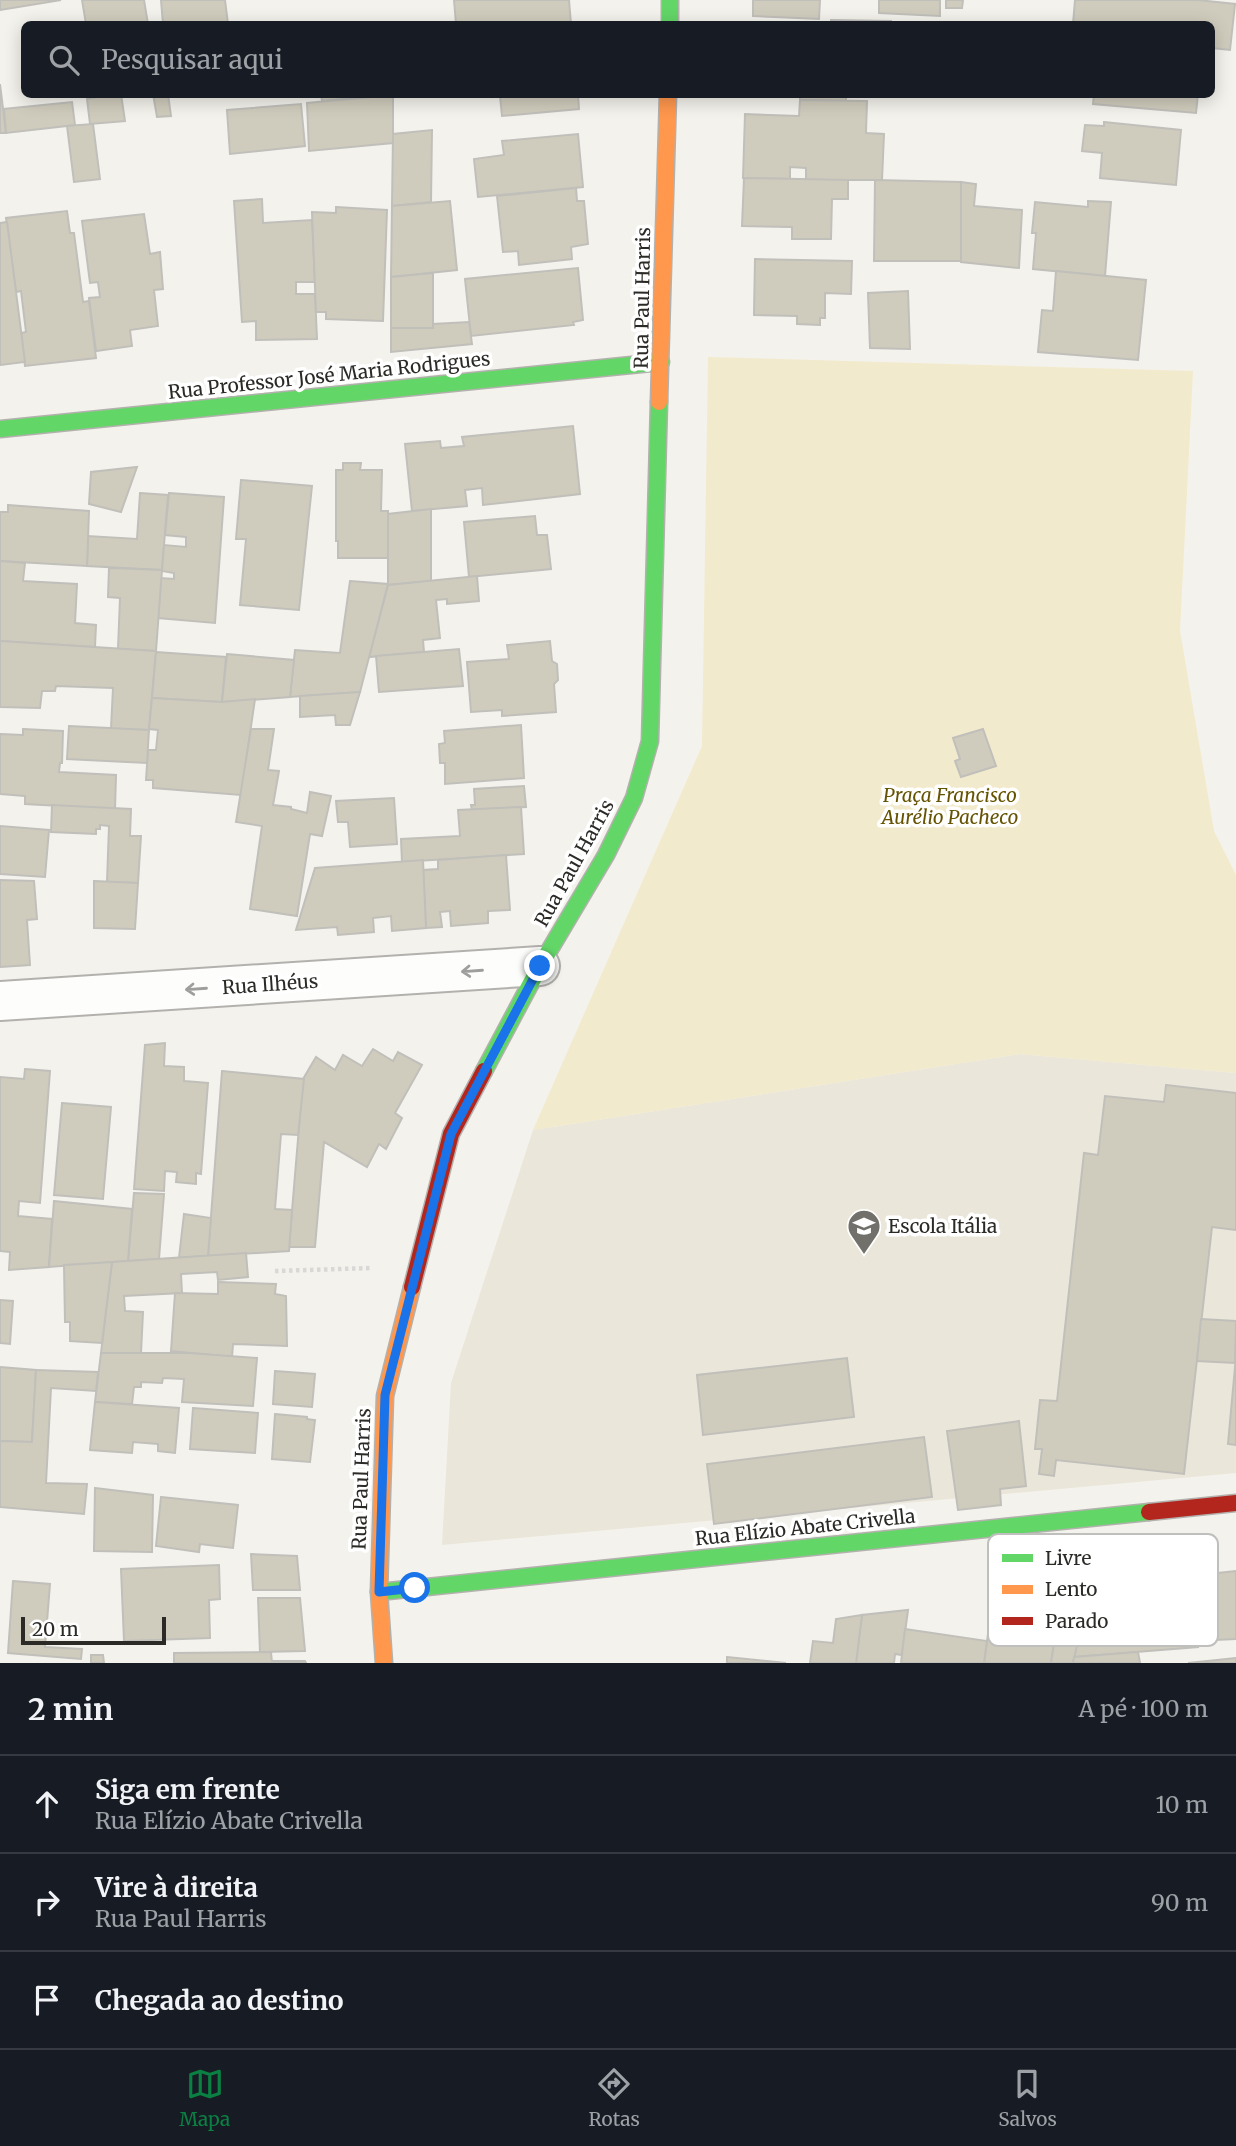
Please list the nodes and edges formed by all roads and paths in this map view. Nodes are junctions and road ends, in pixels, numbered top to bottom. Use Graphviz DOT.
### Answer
graph roads {
  1 [pos="670,0"];
  2 [pos="670,21"];
  3 [pos="668,98"];
  4 [pos="661,362"];
  5 [pos="0,429"];
  6 [pos="540,966"];
  7 [pos="0,1001"];
  8 [pos="381,1268"];
  9 [pos="275,1271"];
  10 [pos="1236,1503"];
  11 [pos="379,1592"];
  12 [pos="384,1663"];
  1 -- 2 [label="street"];
  3 -- 4 [label="street, Rua Paul Harris"];
  4 -- 5 [label="street, Rua Professor José Maria Rodrigues"];
  4 -- 6 [label="street, Rua Paul Harris"];
  6 -- 7 [label="street, Rua Ilhéus, one-way"];
  6 -- 11 [label="street, Rua Paul Harris"];
  8 -- 9 [label="path"];
  10 -- 11 [label="street, Rua Elízio Abate Crivella"];
  11 -- 12 [label="street, Rua Paul Harris"];
}
